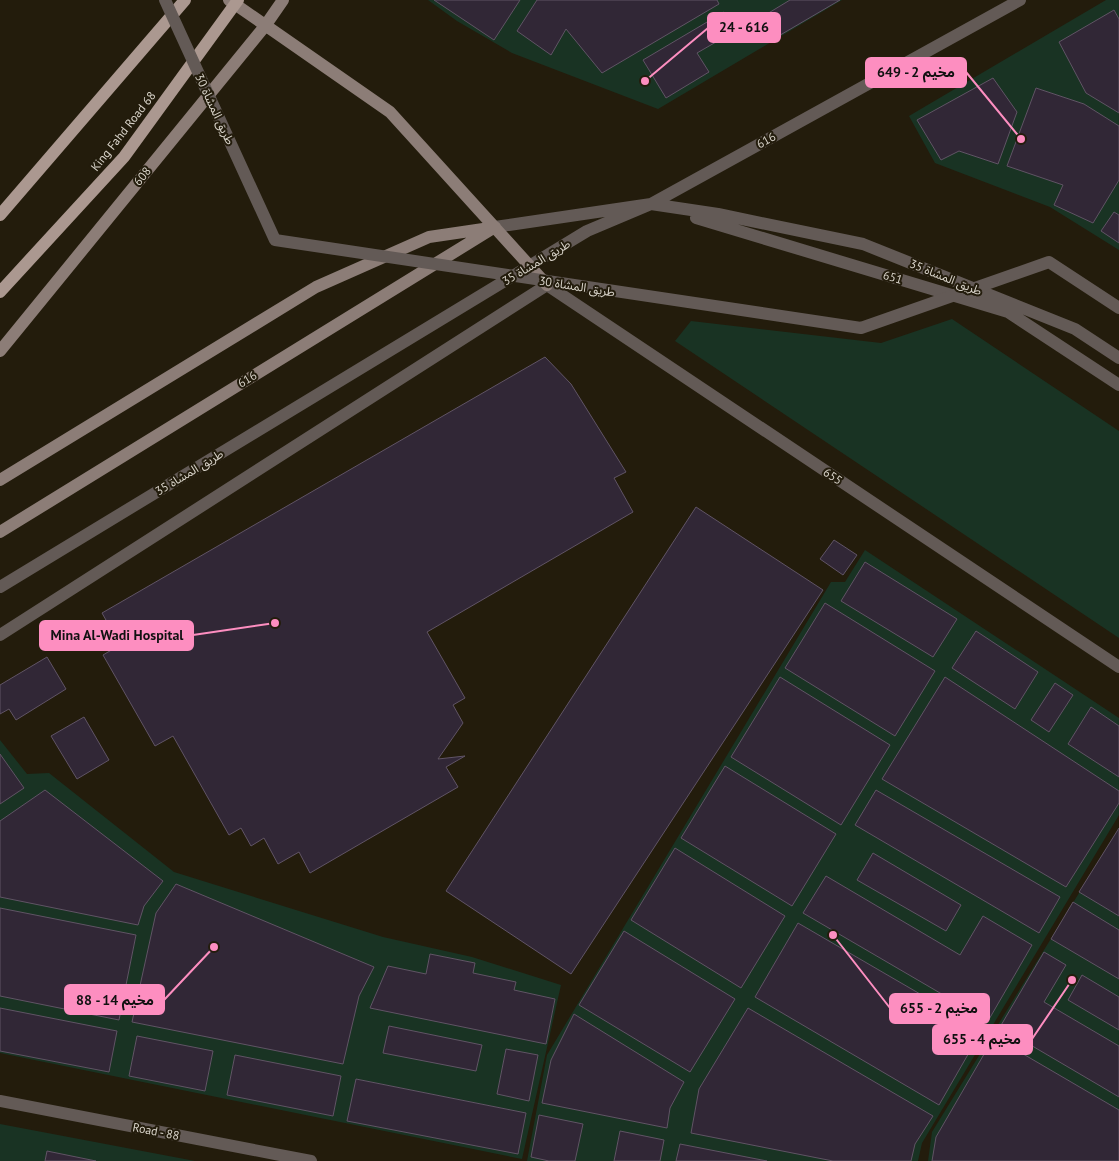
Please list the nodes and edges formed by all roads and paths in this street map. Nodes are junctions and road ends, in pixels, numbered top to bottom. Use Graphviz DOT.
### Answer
graph roads {
  1 [pos="165,0"];
  2 [pos="185,0"];
  3 [pos="283,0"];
  4 [pos="1020,0"];
  5 [pos="234,2"];
  6 [pos="265,26"];
  7 [pos="651,204"];
  8 [pos="0,215"];
  9 [pos="495,227"];
  10 [pos="530,265"];
  11 [pos="547,285"];
  12 [pos="0,292"];
  13 [pos="1119,308"];
  14 [pos="0,351"];
  15 [pos="1119,358"];
  16 [pos="1119,385"];
  17 [pos="0,480"];
  18 [pos="0,532"];
  19 [pos="0,587"];
  20 [pos="0,635"];
  21 [pos="1119,667"];
  22 [pos="0,1101"];
  23 [pos="311,1161"];
  1 -- 13 [label="street, طريق المشاة 30, bridge"];
  2 -- 8 [label="main road"];
  3 -- 6 [label="main road, 608"];
  4 -- 7 [label="street, 616"];
  5 -- 6 [label="main road"];
  5 -- 12 [label="main road, King Fahd Road 68"];
  6 -- 9 [label="main road"];
  6 -- 14 [label="main road, 608"];
  7 -- 9 [label="street, 616"];
  7 -- 10 [label="street, طريق المشاة 35"];
  7 -- 15 [label="street, طريق المشاة 35"];
  7 -- 16 [label="street, 651"];
  9 -- 10 [label="main road"];
  9 -- 17 [label="main road, 616"];
  9 -- 18 [label="main road, 616"];
  10 -- 11 [label="main road"];
  10 -- 19 [label="street, طريق المشاة 35"];
  11 -- 20 [label="street"];
  11 -- 21 [label="street, 655"];
  22 -- 23 [label="street, Road - 88"];
}
